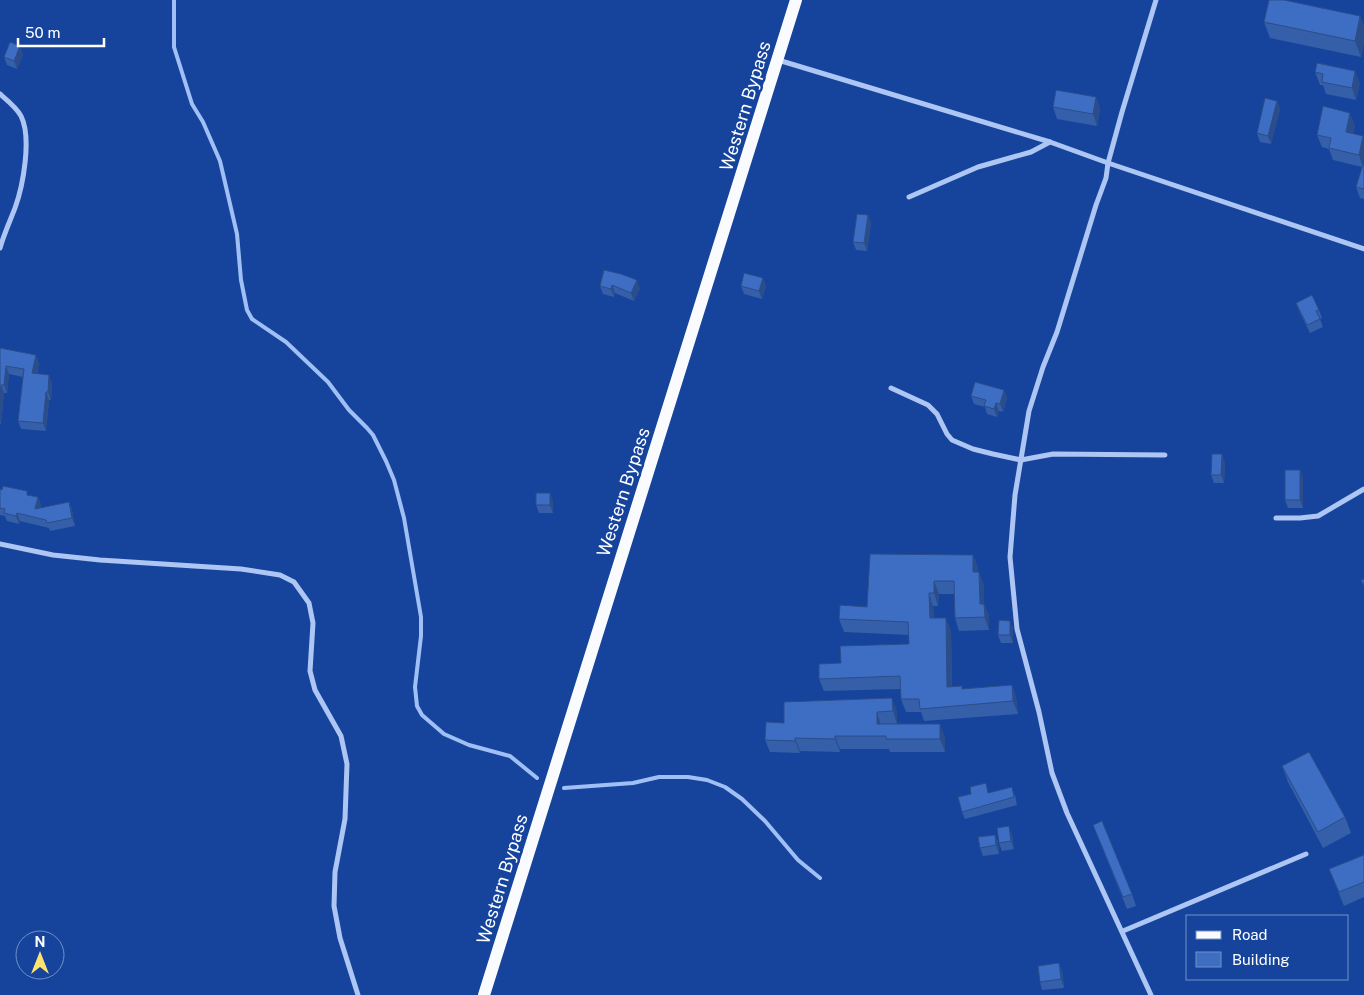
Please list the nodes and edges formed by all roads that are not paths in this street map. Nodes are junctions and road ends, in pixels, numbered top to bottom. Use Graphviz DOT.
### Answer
graph roads {
  1 [pos="796,0"];
  2 [pos="1156,0"];
  3 [pos="778,60"];
  4 [pos="0,94"];
  5 [pos="1050,142"];
  6 [pos="1108,163"];
  7 [pos="908,197"];
  8 [pos="0,248"];
  9 [pos="1364,249"];
  10 [pos="891,388"];
  11 [pos="1166,455"];
  12 [pos="1021,460"];
  13 [pos="1364,489"];
  14 [pos="1276,518"];
  15 [pos="0,544"];
  16 [pos="1306,854"];
  17 [pos="1123,932"];
  18 [pos="358,995"];
  19 [pos="484,995"];
  20 [pos="1151,995"];
  1 -- 3 [label="main road, Western Bypass"];
  2 -- 6 [label="street"];
  3 -- 5 [label="street"];
  3 -- 19 [label="main road, Western Bypass"];
  4 -- 8 [label="street"];
  5 -- 6 [label="street"];
  5 -- 7 [label="street"];
  6 -- 9 [label="street"];
  6 -- 12 [label="street"];
  10 -- 12 [label="street"];
  11 -- 12 [label="street"];
  12 -- 17 [label="street"];
  13 -- 14 [label="street"];
  15 -- 18 [label="street"];
  16 -- 17 [label="street"];
  17 -- 20 [label="street"];
}
